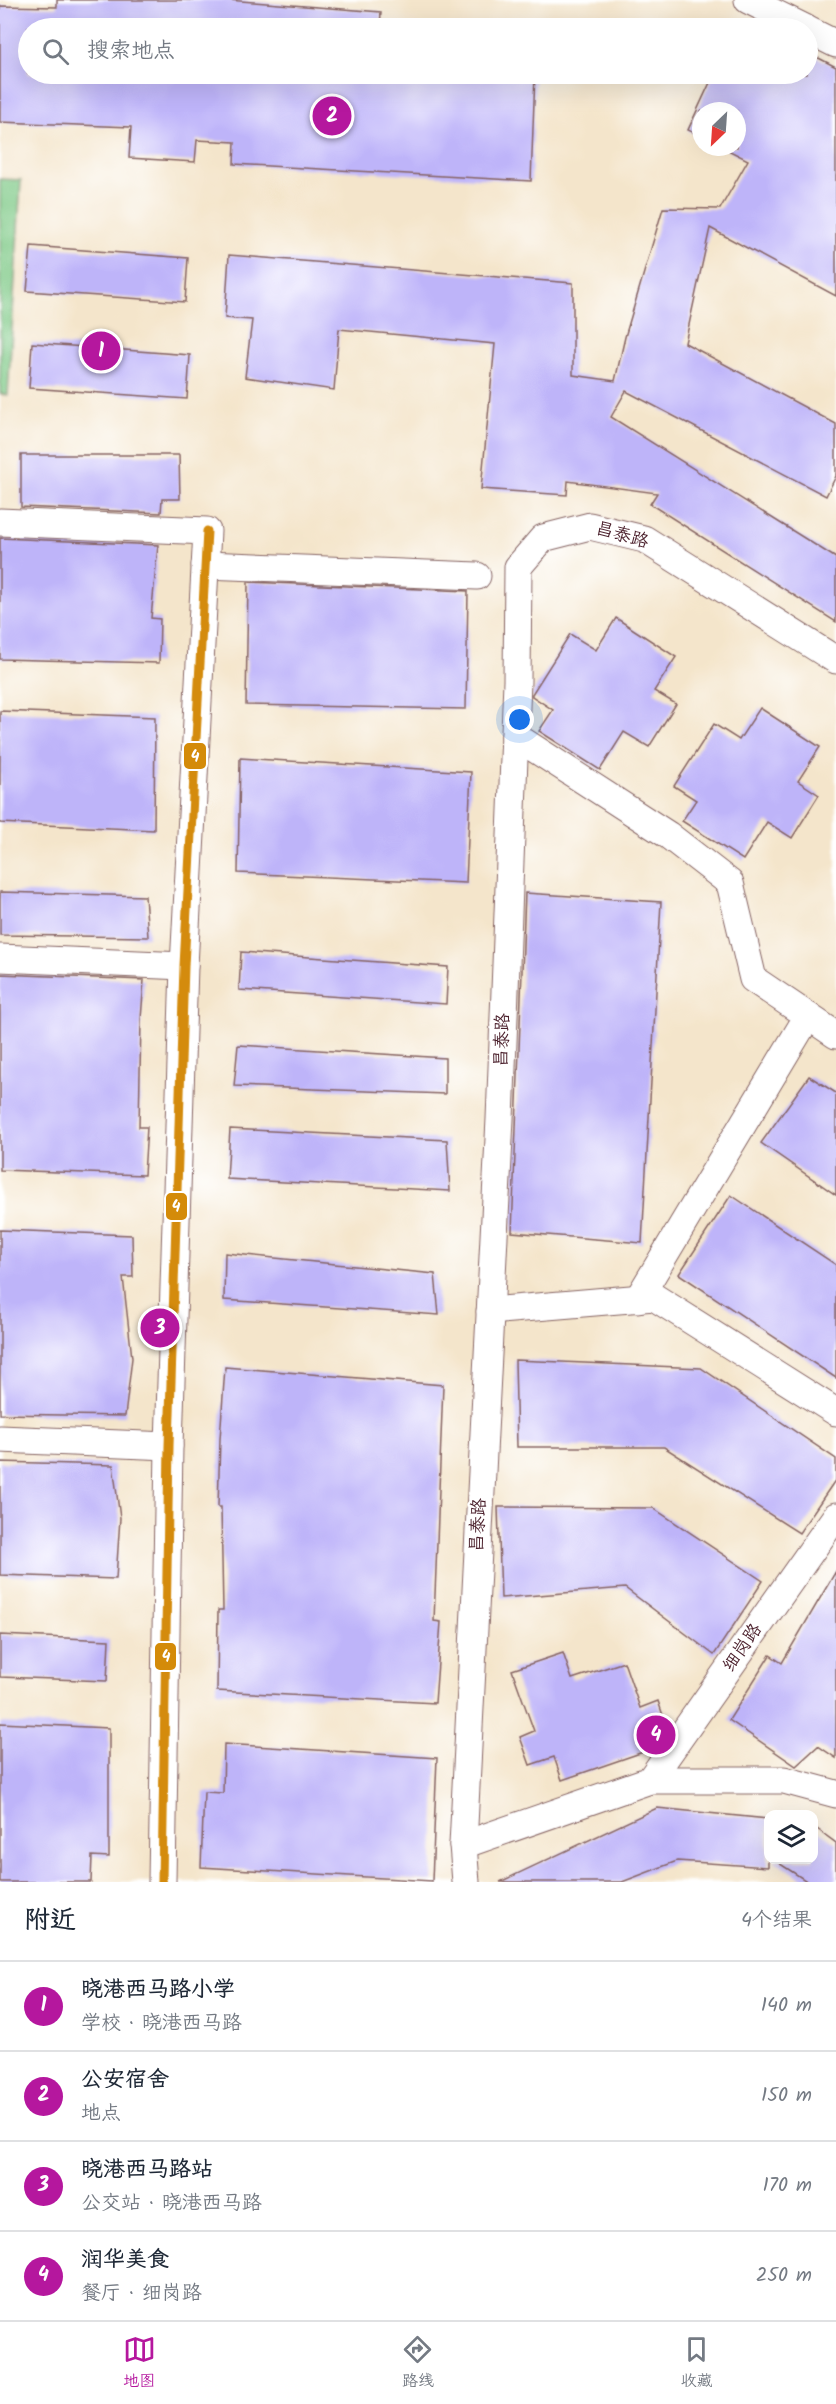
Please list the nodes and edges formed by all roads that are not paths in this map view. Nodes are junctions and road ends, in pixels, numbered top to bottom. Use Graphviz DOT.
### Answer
graph roads {
  1 [pos="748,0"];
  2 [pos="784,18"];
  3 [pos="818,35"];
  4 [pos="836,44"];
  5 [pos="0,522"];
  6 [pos="205,565"];
  7 [pos="477,576"];
  8 [pos="836,660"];
  9 [pos="515,736"];
  10 [pos="0,958"];
  11 [pos="184,966"];
  12 [pos="808,1016"];
  13 [pos="836,1035"];
  14 [pos="638,1299"];
  15 [pos="490,1311"];
  16 [pos="836,1412"];
  17 [pos="0,1439"];
  18 [pos="169,1446"];
  19 [pos="836,1516"];
  20 [pos="650,1780"];
  21 [pos="836,1794"];
  22 [pos="464,1845"];
  23 [pos="162,1882"];
  24 [pos="466,1882"];
  1 -- 2 [label="street"];
  3 -- 4 [label="street"];
  5 -- 6 [label="street"];
  6 -- 7 [label="street"];
  6 -- 11 [label="street"];
  8 -- 9 [label="street, 昌泰路"];
  9 -- 12 [label="street"];
  9 -- 15 [label="street, 昌泰路"];
  10 -- 11 [label="street"];
  11 -- 18 [label="street"];
  12 -- 13 [label="street"];
  12 -- 14 [label="street"];
  14 -- 15 [label="street"];
  14 -- 16 [label="street"];
  15 -- 22 [label="street, 昌泰路"];
  17 -- 18 [label="street"];
  18 -- 23 [label="street"];
  19 -- 20 [label="street, 细岗路"];
  20 -- 21 [label="street"];
  20 -- 22 [label="street"];
  22 -- 24 [label="street, 昌泰路"];
}
